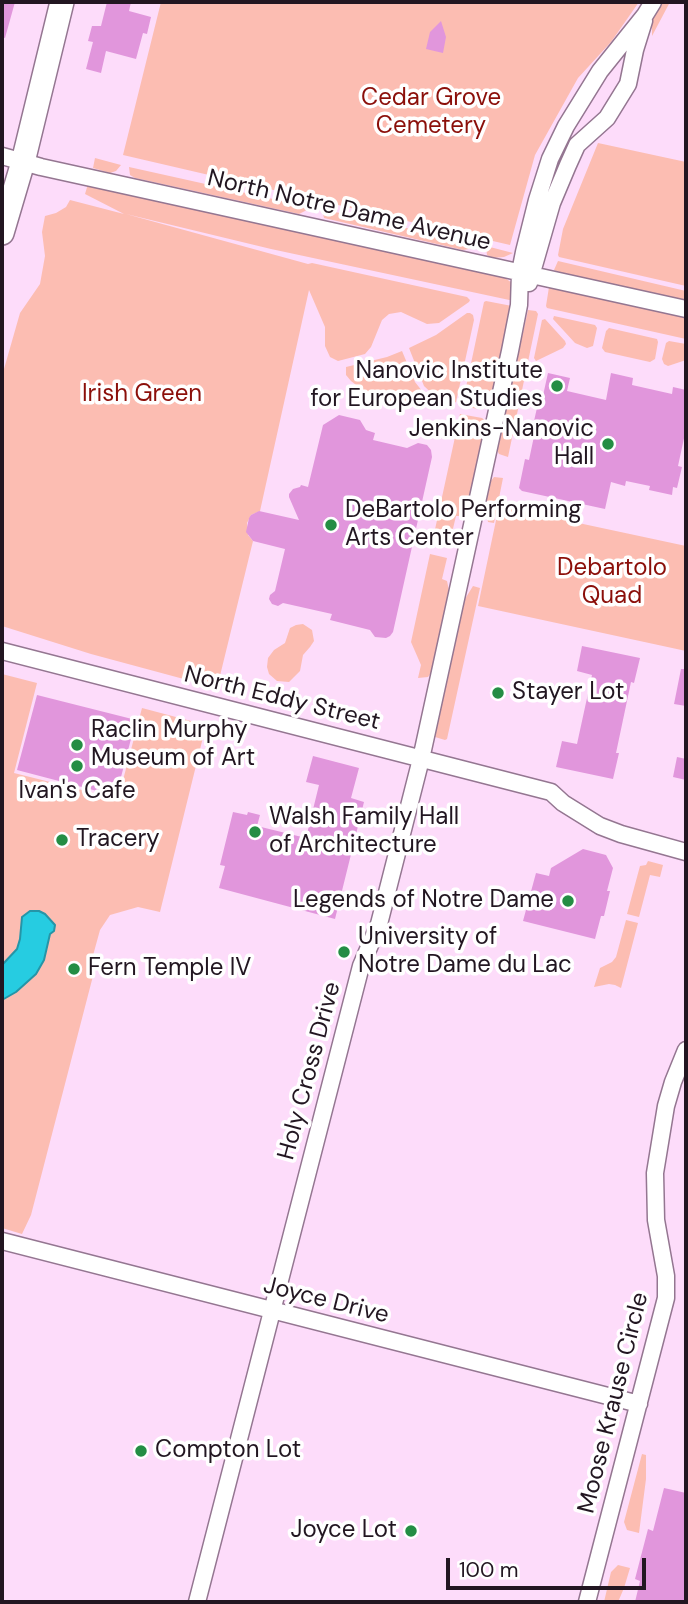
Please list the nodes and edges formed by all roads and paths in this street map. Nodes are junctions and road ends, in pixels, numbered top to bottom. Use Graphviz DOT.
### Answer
graph roads {
  1 [pos="62,2"];
  2 [pos="649,8"];
  3 [pos="605,64"];
  4 [pos="632,69"];
  5 [pos="12,159"];
  6 [pos="2,233"];
  7 [pos="526,274"];
  8 [pos="686,309"];
  9 [pos="2,651"];
  10 [pos="421,759"];
  11 [pos="686,852"];
  12 [pos="686,1050"];
  13 [pos="2,1241"];
  14 [pos="272,1311"];
  15 [pos="639,1404"];
  16 [pos="197,1602"];
  17 [pos="587,1602"];
  1 -- 5 [label="main road"];
  2 -- 3 [label="street, Holy Cross Drive"];
  2 -- 4 [label="street, Holy Cross Drive"];
  3 -- 4 [label="street"];
  3 -- 7 [label="street, Holy Cross Drive"];
  4 -- 7 [label="street, Holy Cross Drive"];
  5 -- 6 [label="main road"];
  5 -- 7 [label="street, North Notre Dame Avenue"];
  7 -- 8 [label="street, North Notre Dame Avenue"];
  7 -- 10 [label="street, Holy Cross Drive"];
  9 -- 10 [label="street, North Eddy Street"];
  10 -- 11 [label="street, North Eddy Street"];
  10 -- 14 [label="street, Holy Cross Drive"];
  12 -- 15 [label="street, Moose Krause Circle"];
  13 -- 14 [label="street, Joyce Drive"];
  14 -- 15 [label="street, Joyce Drive"];
  14 -- 16 [label="street, Holy Cross Drive"];
  15 -- 17 [label="street, Moose Krause Circle"];
}
